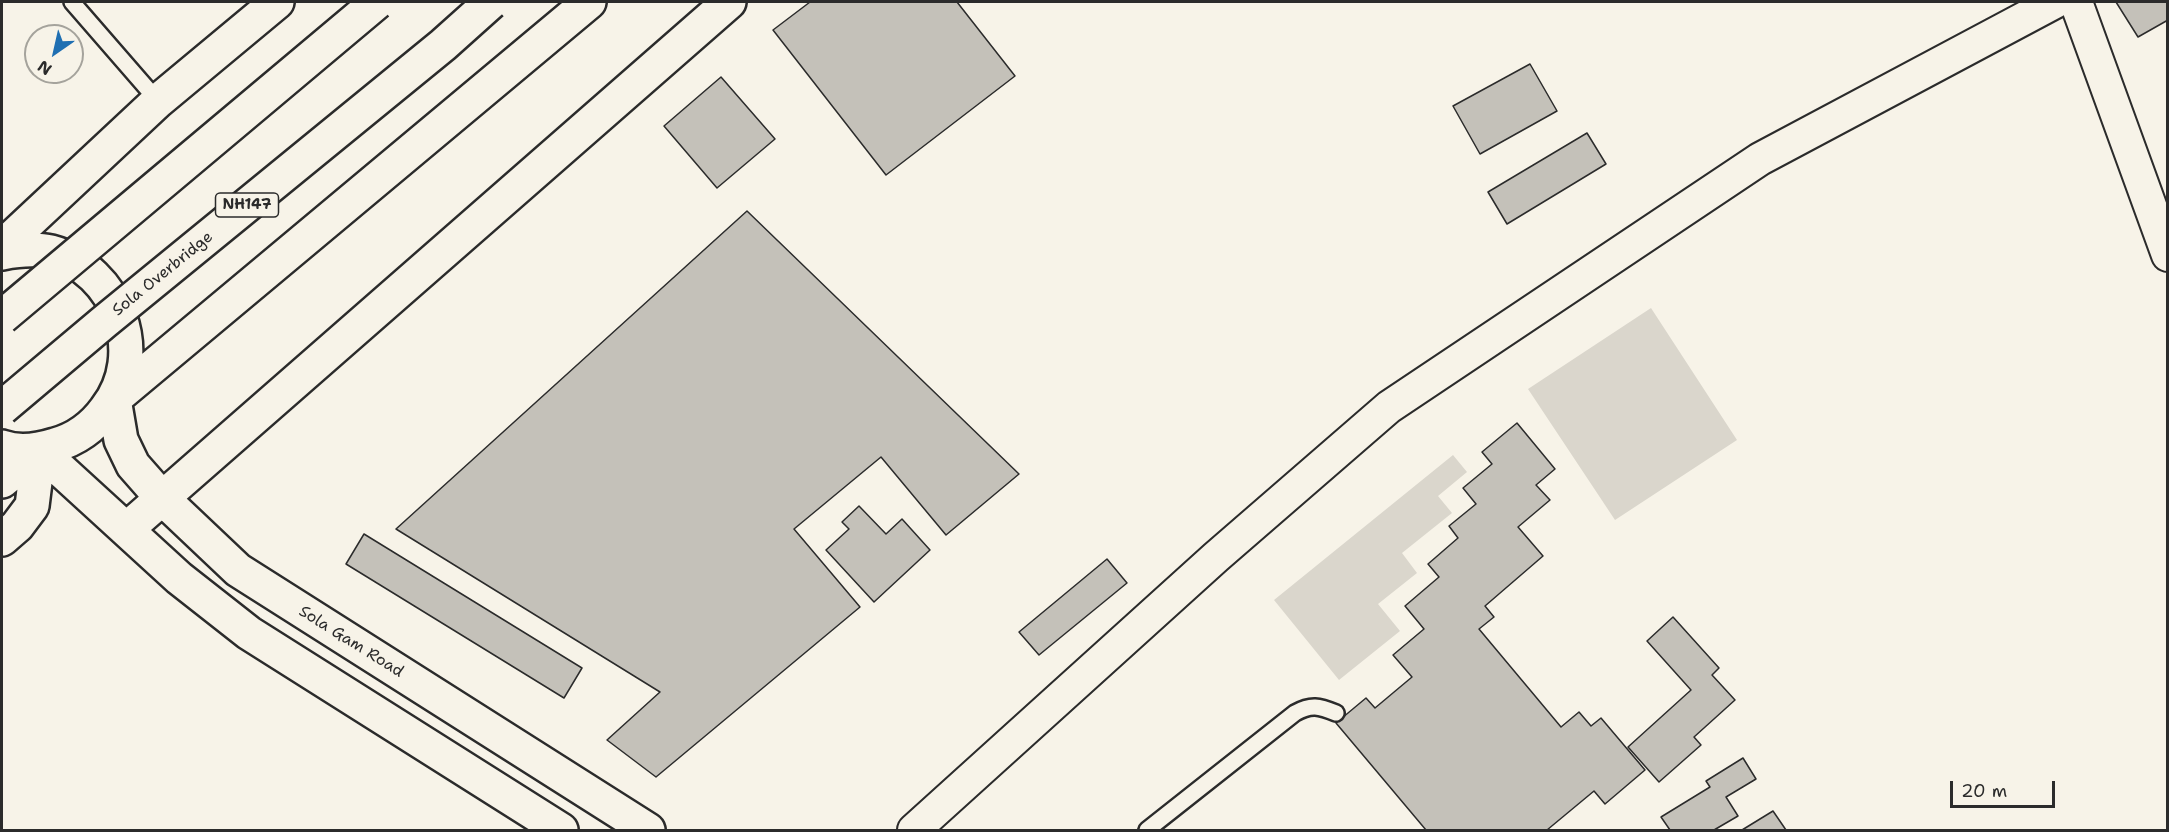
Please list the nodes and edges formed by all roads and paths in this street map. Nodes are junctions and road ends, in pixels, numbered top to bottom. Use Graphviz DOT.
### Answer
graph roads {
  1 [pos="72,2"];
  2 [pos="277,2"];
  3 [pos="377,2"];
  4 [pos="492,2"];
  5 [pos="589,2"];
  6 [pos="729,2"];
  7 [pos="2055,2"];
  8 [pos="2076,2"];
  9 [pos="158,100"];
  10 [pos="2,248"];
  11 [pos="2,253"];
  12 [pos="2168,255"];
  13 [pos="2,317"];
  14 [pos="114,399"];
  15 [pos="2,408"];
  16 [pos="2,447"];
  17 [pos="39,450"];
  18 [pos="2,481"];
  19 [pos="162,498"];
  20 [pos="127,529"];
  21 [pos="2,539"];
  22 [pos="1336,713"];
  23 [pos="561,831"];
  24 [pos="648,831"];
  25 [pos="914,831"];
  26 [pos="1147,831"];
  1 -- 9 [label="lane"];
  2 -- 9 [label="main road"];
  3 -- 13 [label="main road, bridge"];
  4 -- 15 [label="main road, Sola Overbridge / NH147, bridge"];
  5 -- 14 [label="main road"];
  6 -- 19 [label="main road"];
  7 -- 25 [label="street"];
  8 -- 12 [label="street"];
  9 -- 10 [label="main road"];
  11 -- 14 [label="main road"];
  14 -- 17 [label="main road"];
  14 -- 19 [label="main road, Sola Gam Road"];
  16 -- 17 [label="main road"];
  17 -- 18 [label="main road"];
  17 -- 20 [label="main road"];
  17 -- 21 [label="main road"];
  19 -- 20 [label="main road"];
  19 -- 24 [label="main road, Sola Gam Road"];
  20 -- 23 [label="main road"];
  22 -- 26 [label="lane"];
}
